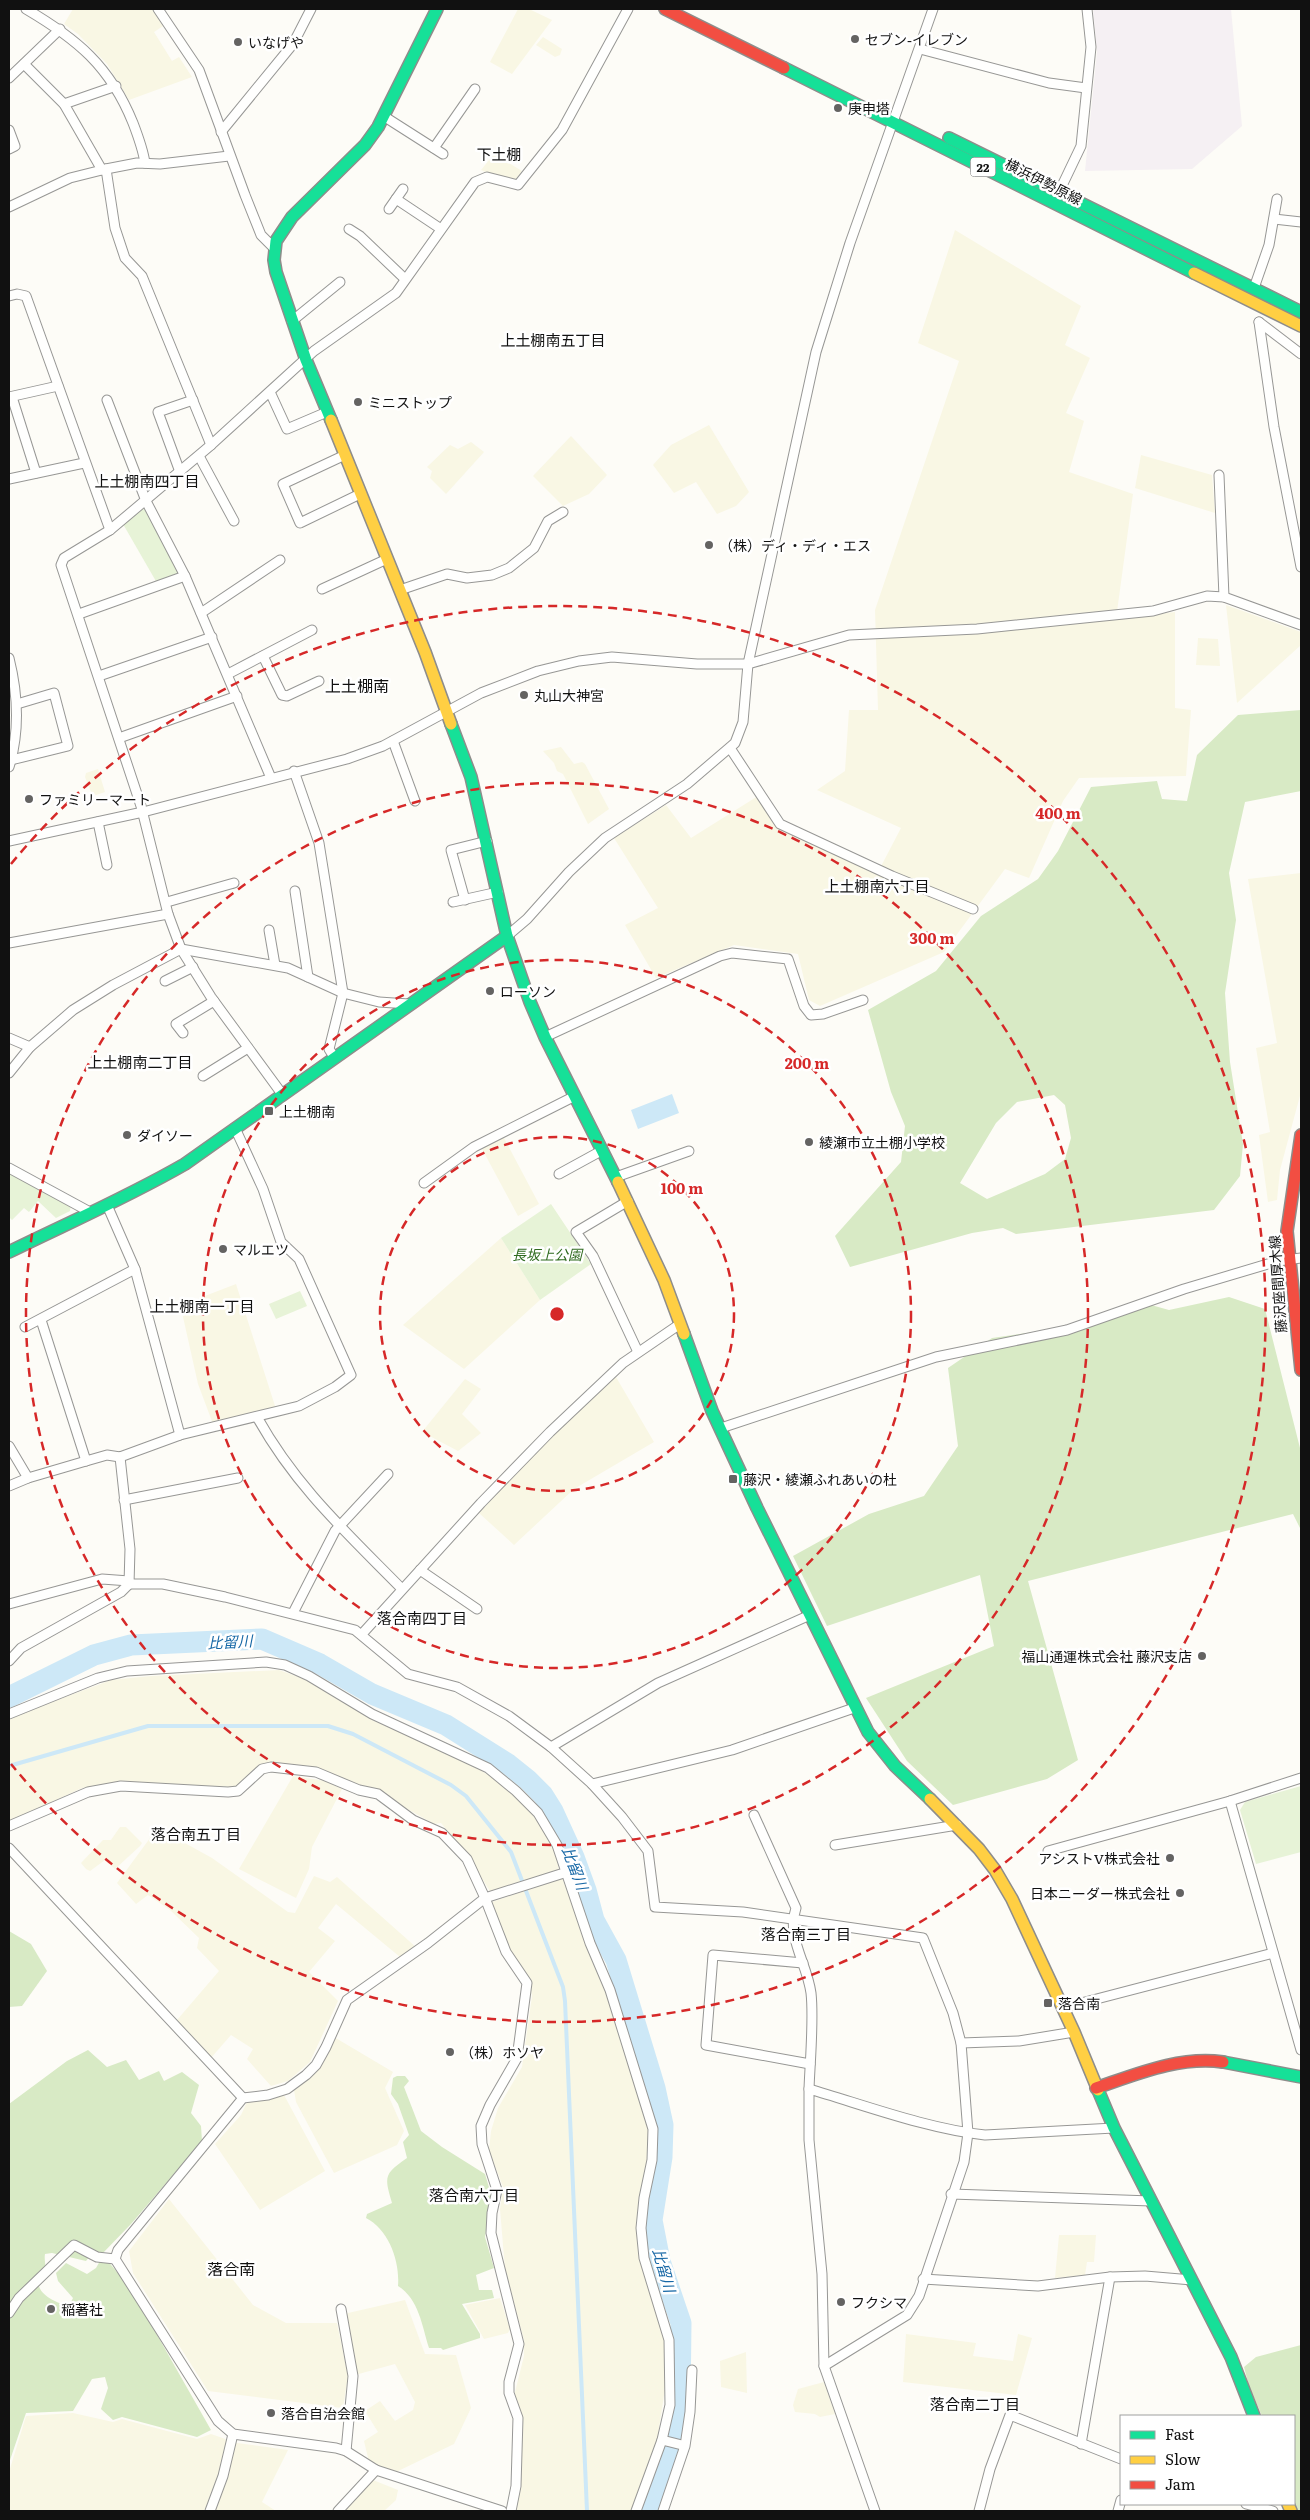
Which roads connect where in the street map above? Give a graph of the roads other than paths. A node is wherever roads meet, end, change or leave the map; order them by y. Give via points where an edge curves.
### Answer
1 (26, 9) edge
2 (158, 9) edge
3 (311, 9) edge
4 (437, 9) edge
5 (628, 9) edge
6 (665, 9) edge
7 (688, 9) edge
8 (933, 9) edge
9 (1087, 9) edge
10 (60, 29) junction
11 (920, 49) junction
12 (24, 64) junction
13 (9, 78) edge
14 (116, 86) junction
15 (1086, 88) junction
16 (475, 89) dead end
17 (64, 104) junction
18 (385, 116) junction
19 (896, 118) junction
20 (9, 130) edge
21 (221, 132) junction
22 (9, 148) edge
23 (434, 148) junction
24 (443, 154) dead end
25 (229, 156) junction
26 (145, 163) junction
27 (104, 170) junction
28 (403, 189) dead end
29 (1059, 192) junction
30 (396, 199) junction
31 (1278, 199) dead end
32 (9, 207) edge
33 (390, 209) dead end
34 (1274, 219) junction
35 (1301, 222) edge
36 (349, 229) dead end
37 (441, 229) junction
38 (274, 248) junction
39 (406, 280) junction
40 (340, 282) dead end
41 (1254, 288) junction
42 (9, 296) edge
43 (1301, 312) edge
44 (292, 320) junction
45 (1301, 326) edge
46 (1301, 354) edge
47 (306, 360) junction
48 (58, 386) junction
49 (270, 392) junction
50 (10, 397) edge
51 (107, 400) dead end
52 (192, 400) junction
53 (327, 412) junction
54 (211, 445) junction
55 (345, 455) junction
56 (198, 456) junction
57 (84, 463) junction
58 (180, 472) junction
59 (36, 473) junction
60 (1220, 475) dead end
61 (9, 479) edge
62 (360, 494) junction
63 (146, 501) junction
64 (562, 512) dead end
65 (234, 521) dead end
66 (110, 530) junction
67 (387, 559) junction
68 (280, 560) dead end
69 (1301, 567) edge
70 (185, 576) junction
71 (322, 589) dead end
72 (400, 590) junction
73 (1224, 597) junction
74 (201, 613) junction
75 (79, 614) junction
76 (1301, 625) edge
77 (312, 630) dead end
78 (212, 638) junction
79 (263, 656) junction
80 (9, 658) edge
81 (748, 664) junction
82 (228, 674) junction
83 (99, 676) junction
84 (319, 681) dead end
85 (237, 696) junction
86 (17, 704) junction
87 (447, 710) junction
88 (119, 738) junction
89 (393, 740) junction
90 (730, 748) junction
91 (10, 759) edge
92 (294, 771) junction
93 (271, 778) junction
94 (416, 801) dead end
95 (143, 812) junction
96 (98, 822) junction
97 (9, 841) edge
98 (487, 841) junction
99 (107, 865) dead end
100 (234, 883) dead end
101 (295, 892) dead end
102 (498, 892) junction
103 (465, 900) junction
104 (167, 902) junction
105 (453, 902) dead end
106 (973, 909) dead end
107 (168, 914) junction
108 (269, 930) dead end
109 (507, 936) junction
110 (9, 943) edge
111 (181, 949) junction
112 (275, 965) junction
113 (192, 967) junction
114 (308, 977) junction
115 (165, 982) dead end
116 (344, 992) junction
117 (863, 1000) dead end
118 (214, 1001) junction
119 (409, 1004) junction
120 (183, 1034) dead end
121 (545, 1037) junction
122 (9, 1038) edge
123 (30, 1047) junction
124 (248, 1048) junction
125 (334, 1057) junction
126 (9, 1073) edge
127 (203, 1076) dead end
128 (282, 1094) junction
129 (575, 1096) junction
130 (235, 1128) junction
131 (1301, 1136) edge
132 (601, 1151) junction
133 (689, 1151) dead end
134 (9, 1168) edge
135 (559, 1174) dead end
136 (616, 1177) junction
137 (424, 1183) dead end
138 (628, 1201) junction
139 (107, 1205) junction
140 (90, 1212) junction
141 (9, 1252) edge
142 (1295, 1259) edge
143 (135, 1269) junction
144 (41, 1320) junction
145 (680, 1324) junction
146 (25, 1327) dead end
147 (638, 1352) junction
148 (1301, 1370) edge
149 (257, 1417) junction
150 (720, 1428) junction
151 (180, 1435) junction
152 (9, 1446) edge
153 (120, 1457) junction
154 (86, 1460) junction
155 (388, 1474) dead end
156 (28, 1478) junction
157 (238, 1478) dead end
158 (9, 1486) edge
159 (124, 1500) junction
160 (340, 1526) junction
161 (420, 1570) junction
162 (129, 1583) junction
163 (402, 1589) junction
164 (9, 1604) edge
165 (477, 1609) dead end
166 (293, 1613) junction
167 (810, 1615) junction
168 (362, 1634) junction
169 (9, 1661) edge
170 (854, 1708) junction
171 (9, 1714) edge
172 (551, 1747) junction
173 (1301, 1778) edge
174 (592, 1784) junction
175 (1230, 1801) junction
176 (754, 1815) dead end
177 (957, 1825) junction
178 (9, 1826) edge
179 (835, 1845) dead end
180 (9, 1848) edge
181 (1048, 1851) dead end
182 (567, 1872) junction
183 (486, 1898) junction
184 (793, 1918) junction
185 (1273, 1953) junction
186 (803, 1963) junction
187 (1062, 2008) junction
188 (1074, 2032) junction
189 (961, 2043) junction
190 (1301, 2050) edge
191 (810, 2064) junction
192 (1301, 2077) edge
193 (1096, 2088) junction
194 (809, 2089) junction
195 (243, 2098) junction
196 (1114, 2128) junction
197 (968, 2133) junction
198 (951, 2194) junction
199 (1151, 2201) junction
200 (115, 2258) junction
201 (1110, 2277) junction
202 (923, 2279) junction
203 (1192, 2280) junction
204 (342, 2309) dead end
205 (9, 2313) edge
206 (824, 2366) junction
207 (692, 2370) dead end
208 (1254, 2415) edge
209 (232, 2434) junction
210 (664, 2441) junction
211 (1081, 2444) junction
212 (682, 2445) dead end
213 (346, 2452) junction
214 (1120, 2459) edge
215 (376, 2470) junction
216 (1250, 2505) edge
217 (210, 2511) edge
218 (338, 2511) edge
219 (502, 2511) edge
220 (511, 2511) edge
221 (636, 2511) edge
222 (663, 2511) edge
223 (875, 2511) edge
224 (979, 2511) edge
225 (1273, 2511) edge

1 - 10 street
2 - 21 street via 199,70
3 - 21 street via 293,44
4 - 18 street
5 - 37 street via 562,130 518,185 487,177 475,182
6 - 19 street, 横浜伊勢原線 / 22
7 - 19 street, 横浜伊勢原線 / 22
8 - 11 street
9 - 15 street via 1091,47
10 - 12 street
10 - 14 street via 81,45
11 - 15 street via 1049,83
11 - 19 street
12 - 13 street
12 - 17 street
14 - 17 street
14 - 26 street via 136,130
15 - 29 street via 1081,146
16 - 23 street
17 - 27 street
18 - 23 street
18 - 38 street via 365,145 284,227
19 - 29 street, 横浜伊勢原線 / 22
19 - 45 street, 横浜伊勢原線 / 22
19 - 81 street via 850,243 816,352
20 - 22 street via 15,146
21 - 25 street
23 - 24 street
25 - 26 street
25 - 38 street via 261,235
26 - 27 street
27 - 32 street via 70,178
27 - 52 street via 115,228 125,258 142,276
28 - 30 street
29 - 41 street, 横浜伊勢原線 / 22
30 - 33 street
30 - 37 street
31 - 34 street
34 - 35 street
34 - 41 street
36 - 39 street
37 - 39 street
38 - 44 street via 276,272
39 - 47 street via 396,293
40 - 44 street
41 - 43 street, 横浜伊勢原線 / 22
42 - 48 street via 26,296
44 - 47 street
46 - 69 street via 1259,322 1274,427
47 - 49 street
47 - 53 street
48 - 50 street
48 - 57 street
49 - 53 street via 287,429
49 - 54 street
50 - 59 street
51 - 63 street
52 - 54 street
52 - 58 street via 158,412
53 - 55 street
54 - 56 street
55 - 62 street
55 - 62 street via 283,484 300,523
56 - 58 street
56 - 65 street
57 - 59 street
57 - 66 street
58 - 63 street
59 - 61 street
60 - 73 street
62 - 67 street
63 - 66 street
63 - 70 street
64 - 72 street via 548,521 534,548 509,568 492,575 467,578 447,574
66 - 75 street via 64,558 61,565
67 - 71 street
67 - 72 street
68 - 74 street
70 - 74 street
70 - 75 street
72 - 87 street
73 - 76 street
73 - 81 street via 1207,596 1153,612 1016,626 849,635
74 - 78 street
75 - 83 street
77 - 79 street
78 - 82 street
78 - 83 street
79 - 82 street
79 - 84 street via 282,695 287,696
80 - 86 street
81 - 87 street via 697,664 612,657 578,661 538,671
81 - 90 street via 743,722
82 - 85 street
83 - 88 street
85 - 88 street
85 - 93 street
86 - 91 street
86 - 91 street via 54,693 68,746
87 - 89 street
87 - 98 street via 471,777
88 - 95 street
89 - 92 street via 347,759
89 - 94 street
90 - 106 street via 780,824
90 - 109 street via 687,784 605,838
92 - 93 street
92 - 116 street via 318,843
93 - 95 street
95 - 96 street
95 - 104 street
96 - 97 street
96 - 99 street
98 - 102 street
98 - 103 street via 451,850
100 - 104 street
101 - 114 street
102 - 103 street
102 - 109 street
103 - 105 street
104 - 107 street
107 - 110 street
107 - 111 street
108 - 112 street
109 - 119 street
109 - 121 street via 526,994
111 - 112 street
111 - 113 street
111 - 123 street via 73,1010
112 - 114 street
113 - 115 street
113 - 118 street
114 - 116 street
116 - 119 street via 379,1002
116 - 125 street via 330,1049
117 - 121 street via 811,1015 804,1006 788,959 732,952
118 - 120 street via 174,1021
118 - 124 street
119 - 125 street
121 - 129 street
122 - 123 street
123 - 126 street
124 - 127 street
124 - 128 street
125 - 128 street
128 - 130 street
129 - 132 street
129 - 137 street via 474,1147
130 - 139 street via 152,1183
130 - 149 street via 263,1189 281,1242 299,1259 351,1374 335,1387 299,1406
131 - 142 street, 藤沢座間厚木線 via 1287,1231
132 - 135 street
132 - 136 street
133 - 136 street
134 - 140 street
136 - 138 street
138 - 145 street
138 - 147 street via 576,1232 593,1256
139 - 140 street
139 - 143 street
140 - 141 street
142 - 148 street, 藤沢座間厚木線 via 1294,1318
142 - 150 street via 1278,1261 1184,1290 1068,1330 936,1357
143 - 144 street
143 - 151 street
144 - 146 street
144 - 154 street
145 - 147 street
145 - 150 street
147 - 161 street via 550,1432
149 - 151 street
149 - 160 street via 284,1462 312,1498
150 - 167 street
151 - 153 street
152 - 156 street
153 - 154 street via 107,1455
153 - 159 street
154 - 156 street
155 - 160 street
156 - 158 street
157 - 159 street
159 - 162 street via 130,1549
160 - 163 street
160 - 166 street
161 - 163 street
161 - 165 street
162 - 164 street via 102,1580
162 - 166 street via 163,1584
162 - 169 street via 121,1592 21,1648
163 - 168 street
166 - 168 street
167 - 170 street
167 - 172 street via 658,1683
168 - 172 street via 408,1674 457,1686 509,1716
170 - 174 street via 732,1750
170 - 177 street via 895,1766
171 - 182 street via 98,1678 128,1671 266,1662 285,1665 372,1714 488,1768 538,1813
172 - 174 street
173 - 175 street
174 - 184 street via 648,1851 655,1907
175 - 181 street
175 - 185 street
176 - 184 street via 796,1908
177 - 179 street
177 - 187 street via 985,1857 1012,1900
178 - 183 street via 88,1792 122,1786 228,1792 238,1791 262,1769 270,1767 316,1772 359,1790 378,1794 413,1820 442,1833 467,1860
180 - 195 street
182 - 183 street
182 - 210 street via 590,1943 610,1990 653,2128 652,2160 641,2228 644,2258 669,2340 670,2405
183 - 195 street via 347,2000 326,2048 306,2076 286,2089
183 - 220 street via 506,1952 527,1983 517,2058 481,2126 482,2144 497,2190 491,2233 519,2344 509,2382 509,2393 518,2418 516,2486
184 - 186 street via 793,1932
184 - 189 street via 923,1938
185 - 187 street
185 - 190 street
186 - 191 street via 811,1993
186 - 191 street via 713,1955 706,2045
187 - 188 street
188 - 189 street via 1019,2041
188 - 193 street
189 - 197 street
191 - 194 street
192 - 193 street via 1196,2060
193 - 196 street
194 - 197 street
194 - 206 street via 808,2140 822,2274
195 - 200 street via 118,2250
196 - 197 street via 985,2135
196 - 199 street
197 - 198 street via 964,2162
198 - 199 street
198 - 202 street
199 - 203 street
200 - 205 street via 97,2257 74,2245 19,2298
200 - 209 street via 218,2422
201 - 202 street via 1038,2286
201 - 203 street
201 - 211 street
202 - 206 street via 919,2296 907,2316
203 - 208 street via 1231,2357
204 - 213 street via 353,2376
206 - 223 street
207 - 222 street via 685,2446
209 - 213 street
209 - 217 street via 223,2476
210 - 212 street
210 - 221 street
211 - 214 street
211 - 224 street via 1010,2415
213 - 215 street
215 - 218 street
215 - 219 street
216 - 225 street

